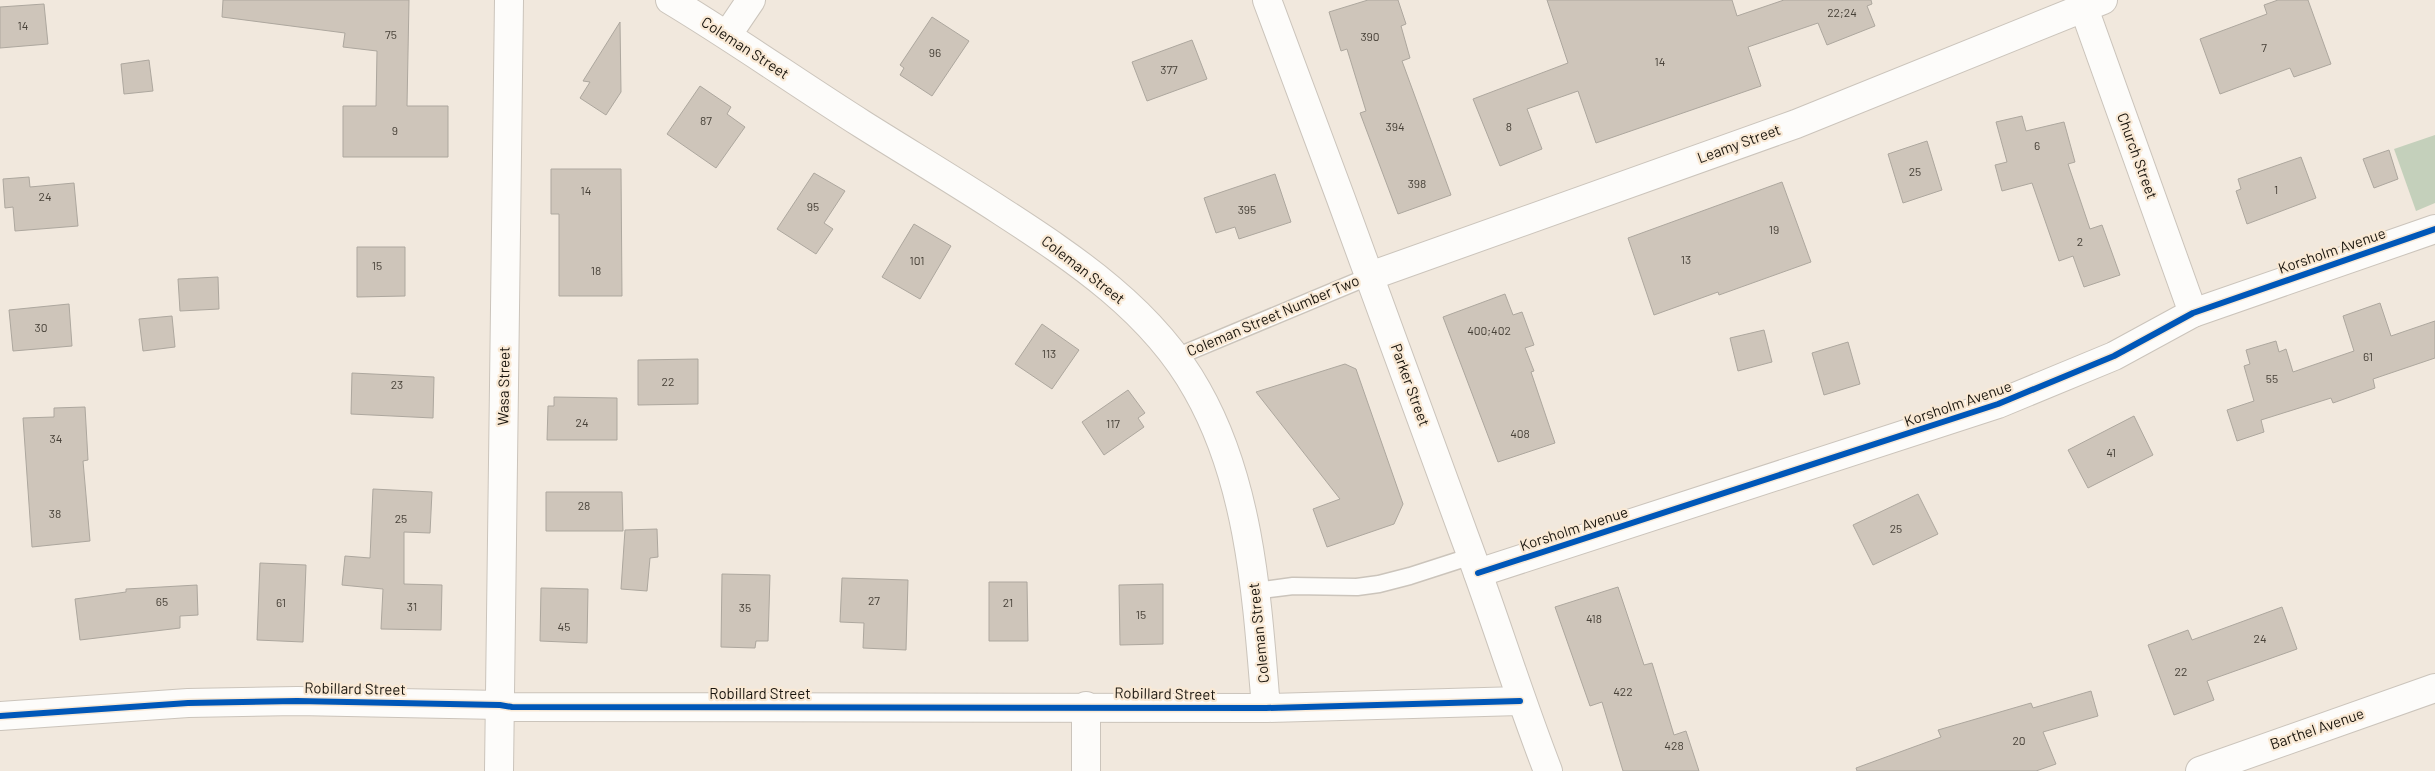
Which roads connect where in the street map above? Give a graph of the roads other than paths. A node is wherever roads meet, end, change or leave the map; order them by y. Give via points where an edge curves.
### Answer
1 (509, 0) edge
2 (670, 0) edge
3 (751, 0) edge
4 (1267, 0) edge
5 (2089, 2) edge
6 (728, 34) junction
7 (2435, 229) edge
8 (1370, 276) junction
9 (2193, 313) junction
10 (1176, 357) junction
11 (1475, 565) junction
12 (1255, 591) junction
13 (2435, 688) edge
14 (1520, 701) junction
15 (500, 705) junction
16 (1086, 706) junction
17 (1266, 708) junction
18 (0, 716) edge
19 (498, 771) edge
20 (1086, 771) edge
21 (1548, 771) edge
22 (2200, 771) edge

1 - 15 street, Wasa Street
2 - 6 street, Coleman Street
3 - 6 street
4 - 8 street, Parker Street
5 - 8 street, Leamy Street via 1796,124
5 - 9 street, Church Street
6 - 10 street, Coleman Street via 824,100 1041,237 1099,279 1136,312
7 - 9 street, Korsholm Avenue
8 - 10 lane, Coleman Street Number Two
8 - 11 street, Parker Street
9 - 11 street, Korsholm Avenue via 2114,356 1998,404
10 - 12 street, Coleman Street via 1198,391 1231,471 1244,518
11 - 12 lane via 1364,586 1301,586
11 - 14 street, Parker Street
12 - 17 street, Coleman Street
13 - 22 street, Barthel Avenue
14 - 17 street, Robillard Street
14 - 21 street, Parker Street
15 - 16 street, Robillard Street
15 - 18 street, Robillard Street via 307,701 188,703
15 - 19 street, Wasa Street
16 - 17 street, Robillard Street
16 - 20 street

